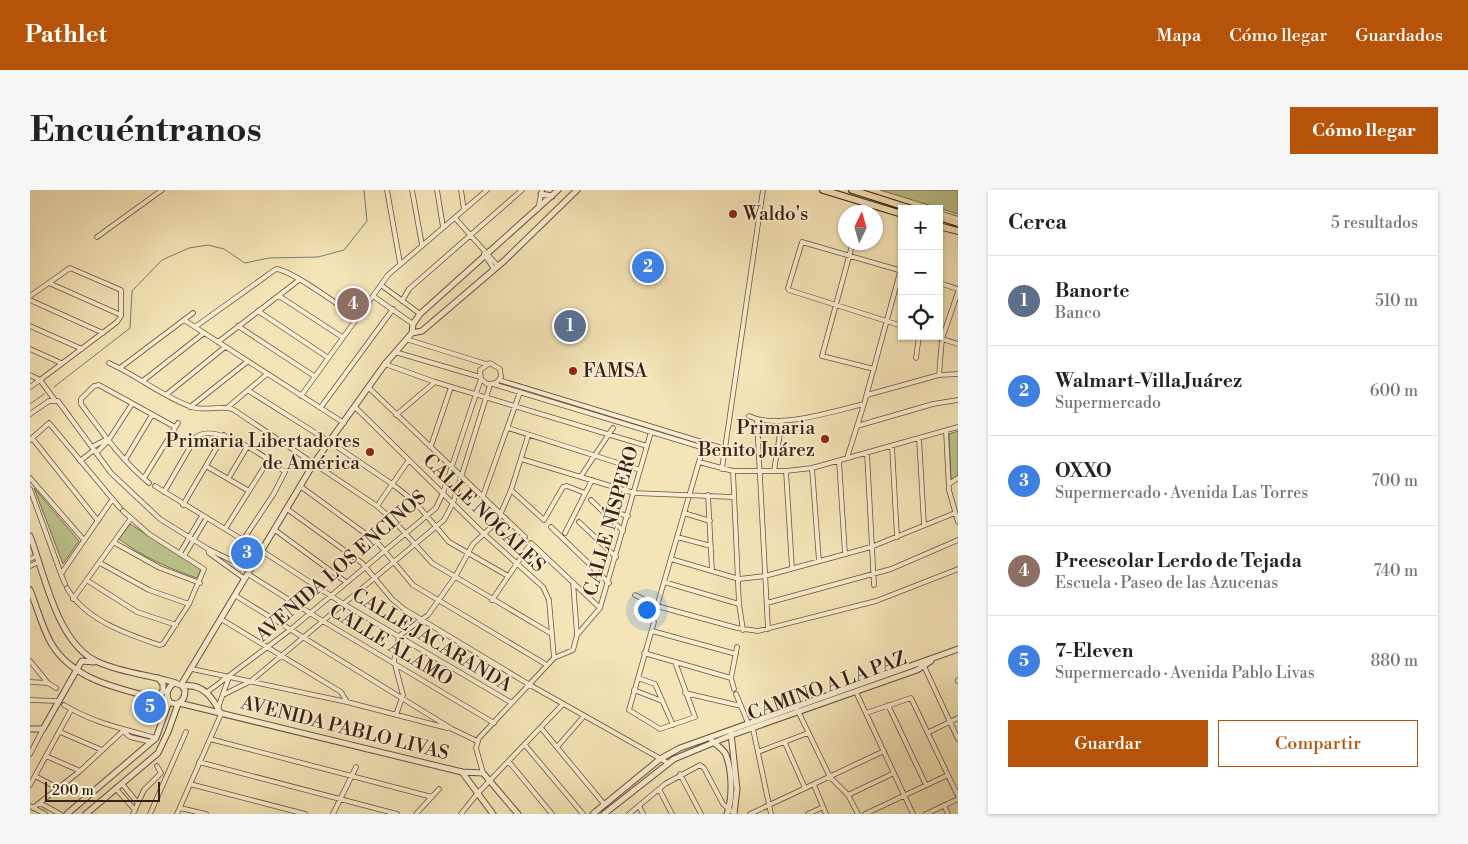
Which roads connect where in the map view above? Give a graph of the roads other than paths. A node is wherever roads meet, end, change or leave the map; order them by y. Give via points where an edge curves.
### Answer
1 (162, 190) edge
2 (387, 190) edge
3 (412, 190) edge
4 (437, 190) edge
5 (461, 190) edge
6 (486, 190) edge
7 (522, 190) edge
8 (558, 190) edge
9 (577, 190) edge
10 (763, 190) edge
11 (823, 190) edge
12 (852, 190) edge
13 (541, 191) edge
14 (552, 196) junction
15 (864, 203) joint
16 (899, 205) edge
17 (464, 210) junction
18 (537, 211) junction
19 (898, 213) edge
20 (943, 214) edge
21 (455, 218) junction
22 (943, 218) edge
23 (958, 219) edge
24 (958, 223) edge
25 (443, 227) junction
26 (943, 227) edge
27 (958, 231) edge
28 (470, 235) junction
29 (97, 237) dead end
30 (422, 245) junction
31 (851, 250) edge
32 (487, 255) junction
33 (850, 255) junction
34 (400, 263) junction
35 (496, 268) junction
36 (898, 270) edge
37 (299, 280) junction
38 (898, 282) edge
39 (49, 283) junction
40 (381, 285) junction
41 (943, 285) edge
42 (958, 291) edge
43 (30, 296) edge
44 (279, 296) junction
45 (373, 296) junction
46 (30, 300) edge
47 (402, 300) junction
48 (835, 305) junction
49 (393, 310) junction
50 (258, 311) junction
51 (193, 313) dead end
52 (420, 314) junction
53 (121, 315) junction
54 (356, 317) junction
55 (184, 320) junction
56 (887, 321) junction
57 (413, 324) junction
58 (898, 325) edge
59 (30, 326) edge
60 (238, 326) junction
61 (196, 327) junction
62 (103, 332) junction
63 (204, 333) junction
64 (412, 333) junction
65 (342, 337) junction
66 (943, 337) edge
67 (406, 339) junction
68 (918, 340) edge
69 (942, 340) joint
70 (218, 342) junction
71 (958, 344) edge
72 (225, 347) junction
73 (30, 348) edge
74 (82, 349) junction
75 (395, 352) junction
76 (328, 357) junction
77 (916, 358) dead end
78 (247, 362) junction
79 (61, 363) junction
80 (109, 363) dead end
81 (385, 364) junction
82 (486, 364) junction
83 (120, 368) junction
84 (874, 369) junction
85 (267, 374) junction
86 (958, 374) edge
87 (30, 375) edge
88 (939, 375) junction
89 (314, 376) junction
90 (480, 378) junction
91 (40, 380) junction
92 (144, 380) junction
93 (499, 380) junction
94 (435, 382) junction
95 (492, 385) junction
96 (30, 387) edge
97 (368, 387) junction
98 (451, 387) junction
99 (249, 391) junction
100 (520, 392) junction
101 (167, 394) junction
102 (476, 394) junction
103 (867, 395) junction
104 (301, 396) junction
105 (487, 398) junction
106 (54, 399) junction
107 (958, 400) edge
108 (132, 404) junction
109 (864, 404) junction
110 (515, 406) junction
111 (190, 407) junction
112 (228, 407) junction
113 (320, 407) junction
114 (356, 407) junction
115 (30, 414) edge
116 (152, 415) junction
117 (396, 415) junction
118 (749, 416) dead end
119 (757, 420) junction
120 (782, 421) junction
121 (178, 423) dead end
122 (344, 423) junction
123 (857, 426) junction
124 (958, 427) edge
125 (175, 428) junction
126 (508, 428) junction
127 (613, 428) dead end
128 (946, 431) junction
129 (651, 432) junction
130 (224, 435) junction
131 (528, 436) junction
132 (608, 436) junction
133 (686, 437) junction
134 (919, 438) junction
135 (31, 439) edge
136 (108, 439) junction
137 (330, 442) junction
138 (684, 442) junction
139 (431, 446) junction
140 (647, 446) junction
141 (892, 446) junction
142 (247, 447) junction
143 (703, 448) junction
144 (725, 449) junction
145 (94, 450) junction
146 (866, 453) junction
147 (724, 454) junction
148 (594, 455) junction
149 (847, 458) junction
150 (521, 459) junction
151 (125, 460) junction
152 (409, 460) junction
153 (80, 461) junction
154 (268, 461) junction
155 (839, 461) junction
156 (699, 462) junction
157 (314, 463) junction
158 (206, 466) junction
159 (451, 466) junction
160 (812, 468) junction
161 (722, 469) junction
162 (640, 470) junction
163 (733, 471) junction
164 (774, 471) junction
165 (786, 471) junction
166 (760, 472) junction
167 (462, 476) junction
168 (581, 476) junction
169 (30, 478) edge
170 (144, 478) junction
171 (958, 478) edge
172 (228, 479) junction
173 (592, 480) junction
174 (149, 483) dead end
175 (392, 484) junction
176 (949, 484) junction
177 (155, 486) dead end
178 (300, 486) junction
179 (30, 489) edge
180 (511, 490) junction
181 (249, 491) junction
182 (164, 492) junction
183 (443, 493) junction
184 (585, 493) junction
185 (634, 493) junction
186 (690, 494) junction
187 (483, 496) junction
188 (708, 496) junction
189 (733, 497) junction
190 (112, 500) junction
191 (591, 500) dead end
192 (453, 502) junction
193 (183, 505) junction
194 (377, 506) junction
195 (601, 508) junction
196 (287, 509) junction
197 (684, 513) junction
198 (955, 513) junction
199 (501, 514) junction
200 (427, 516) junction
201 (628, 516) junction
202 (204, 517) junction
203 (131, 518) junction
204 (98, 521) junction
205 (710, 521) junction
206 (579, 522) dead end
207 (958, 522) edge
208 (924, 525) junction
209 (436, 527) junction
210 (551, 527) dead end
211 (198, 528) junction
212 (225, 529) junction
213 (275, 530) junction
214 (623, 531) junction
215 (483, 533) junction
216 (565, 533) dead end
217 (406, 534) junction
218 (30, 536) edge
219 (525, 537) dead end
220 (677, 537) junction
221 (897, 537) junction
222 (189, 538) junction
223 (84, 540) junction
224 (958, 540) edge
225 (194, 541) junction
226 (115, 543) junction
227 (414, 544) junction
228 (711, 546) junction
229 (871, 548) junction
230 (208, 549) junction
231 (385, 550) junction
232 (262, 551) junction
233 (180, 553) junction
234 (467, 554) junction
235 (845, 554) junction
236 (37, 556) junction
237 (184, 556) junction
238 (616, 557) junction
239 (228, 558) junction
240 (30, 559) edge
241 (671, 559) junction
242 (393, 561) junction
243 (819, 561) junction
244 (40, 562) junction
245 (100, 563) junction
246 (516, 563) junction
247 (225, 564) junction
248 (30, 566) edge
249 (243, 566) junction
250 (252, 567) junction
251 (365, 567) junction
252 (792, 568) junction
253 (958, 569) edge
254 (712, 571) junction
255 (61, 574) junction
256 (238, 574) junction
257 (872, 575) junction
258 (508, 576) junction
259 (765, 576) junction
260 (247, 577) junction
261 (455, 577) junction
262 (373, 578) junction
263 (738, 579) junction
264 (88, 580) junction
265 (346, 582) junction
266 (573, 582) junction
267 (664, 582) junction
268 (200, 583) junction
269 (608, 583) junction
270 (874, 586) dead end
271 (30, 590) edge
272 (635, 595) dead end
273 (236, 596) junction
274 (331, 596) junction
275 (73, 599) junction
276 (439, 599) junction
277 (492, 600) junction
278 (342, 602) junction
279 (766, 603) junction
280 (189, 604) junction
281 (739, 604) junction
282 (657, 606) junction
283 (600, 608) junction
284 (310, 613) junction
285 (421, 619) junction
286 (221, 620) junction
287 (321, 620) junction
288 (654, 622) dead end
289 (176, 624) junction
290 (768, 629) junction
291 (290, 630) junction
292 (743, 630) junction
293 (652, 631) junction
294 (552, 634) junction
295 (577, 635) junction
296 (398, 636) junction
297 (301, 638) junction
298 (737, 647) dead end
299 (267, 648) junction
300 (958, 649) edge
301 (644, 653) junction
302 (736, 654) junction
303 (280, 656) junction
304 (554, 658) junction
305 (30, 661) edge
306 (394, 661) junction
307 (97, 662) junction
308 (675, 662) junction
309 (923, 664) junction
310 (547, 665) junction
311 (76, 669) junction
312 (192, 669) junction
313 (229, 676) junction
314 (158, 678) junction
315 (638, 678) junction
316 (731, 678) junction
317 (251, 681) junction
318 (30, 682) edge
319 (48, 683) junction
320 (180, 685) junction
321 (530, 685) junction
322 (195, 686) junction
323 (56, 688) dead end
324 (734, 689) dead end
325 (634, 690) junction
326 (685, 692) junction
327 (856, 692) junction
328 (206, 693) junction
329 (225, 694) junction
330 (736, 694) dead end
331 (836, 696) junction
332 (153, 698) junction
333 (402, 698) junction
334 (30, 700) edge
335 (57, 701) junction
336 (662, 701) junction
337 (169, 702) junction
338 (347, 702) junction
339 (512, 703) junction
340 (178, 704) junction
341 (563, 704) junction
342 (888, 705) junction
343 (64, 706) dead end
344 (192, 706) junction
345 (741, 706) junction
346 (218, 708) junction
347 (165, 709) junction
348 (71, 710) junction
349 (797, 710) junction
350 (176, 711) junction
351 (866, 713) junction
352 (222, 714) junction
353 (396, 715) junction
354 (584, 716) junction
355 (958, 718) edge
356 (494, 722) junction
357 (950, 722) junction
358 (673, 724) junction
359 (746, 724) junction
360 (30, 728) edge
361 (542, 728) junction
362 (43, 729) junction
363 (452, 729) junction
364 (753, 729) junction
365 (123, 731) junction
366 (744, 731) junction
367 (60, 732) junction
368 (186, 732) dead end
369 (731, 732) junction
370 (929, 732) junction
371 (808, 733) junction
372 (709, 736) junction
373 (156, 738) junction
374 (210, 739) junction
375 (958, 739) edge
376 (477, 741) junction
377 (151, 742) junction
378 (713, 742) junction
379 (163, 743) junction
380 (785, 743) junction
381 (525, 745) junction
382 (558, 746) junction
383 (102, 750) junction
384 (758, 752) junction
385 (884, 752) junction
386 (30, 754) edge
387 (46, 756) junction
388 (660, 759) junction
389 (199, 762) junction
390 (509, 762) junction
391 (668, 763) junction
392 (158, 766) dead end
393 (356, 768) dead end
394 (80, 771) junction
395 (462, 772) junction
396 (483, 773) junction
397 (894, 773) junction
398 (680, 774) junction
399 (114, 775) junction
400 (948, 775) junction
401 (35, 776) junction
402 (352, 776) junction
403 (830, 777) junction
404 (108, 780) junction
405 (491, 781) junction
406 (190, 784) junction
407 (30, 785) edge
408 (123, 785) junction
409 (814, 785) junction
410 (926, 785) junction
411 (58, 788) junction
412 (805, 788) junction
413 (439, 789) dead end
414 (658, 789) junction
415 (117, 790) junction
416 (477, 794) junction
417 (848, 795) junction
418 (904, 795) junction
419 (432, 797) junction
420 (341, 798) junction
421 (958, 798) edge
422 (137, 802) junction
423 (40, 803) junction
424 (604, 804) junction
425 (770, 805) junction
426 (944, 805) junction
427 (639, 806) junction
428 (32, 807) edge
429 (823, 807) junction
430 (180, 808) junction
431 (134, 812) edge
432 (732, 813) edge
433 (45, 814) edge
434 (60, 814) edge
435 (67, 814) edge
436 (86, 814) edge
437 (150, 814) edge
438 (177, 814) edge
439 (206, 814) edge
440 (306, 814) edge
441 (333, 814) edge
442 (397, 814) edge
443 (416, 814) edge
444 (461, 814) edge
445 (493, 814) edge
446 (518, 814) edge
447 (552, 814) edge
448 (583, 814) edge
449 (593, 814) edge
450 (604, 814) edge
451 (629, 814) edge
452 (643, 814) edge
453 (672, 814) edge
454 (701, 814) edge
455 (750, 814) edge
456 (772, 814) edge
457 (808, 814) edge
458 (826, 814) edge
459 (858, 814) edge
460 (865, 814) edge
461 (914, 814) edge
462 (926, 814) edge
463 (948, 814) edge

1 - 29 street
2 - 34 street
3 - 30 street
4 - 25 street
5 - 17 street
6 - 17 street
7 - 28 street
8 - 14 street
9 - 35 street
10 - 144 street
11 - 15 main road
12 - 16 main road
13 - 14 street
13 - 18 street
14 - 18 street
15 - 19 main road
17 - 21 street
18 - 32 street
20 - 23 street
21 - 25 street
21 - 28 street
22 - 24 main road
25 - 30 street
26 - 27 main road
28 - 32 street
28 - 47 street via 409,289
30 - 34 street
31 - 33 street
32 - 35 street
32 - 52 street
33 - 36 street
33 - 48 street
33 - 48 street via 802,242 788,286 789,290
34 - 40 street
35 - 64 street via 422,331
37 - 44 street
37 - 54 street
37 - 61 street via 280,269 274,270
38 - 56 street
39 - 43 street
39 - 53 street
39 - 53 street via 70,268 121,290
40 - 45 street
40 - 47 street
41 - 42 street
42 - 66 street
44 - 50 street
44 - 65 street
45 - 49 street
45 - 54 street
46 - 62 street
47 - 52 street
48 - 56 street
48 - 84 street via 822,356
49 - 57 street
49 - 113 street
50 - 60 street
50 - 76 street
51 - 55 street
52 - 57 street
53 - 62 street
54 - 65 street
55 - 61 street
55 - 83 street
56 - 58 street
56 - 84 street
57 - 64 street
59 - 74 street
60 - 70 street
60 - 89 street
61 - 63 street
62 - 74 street
63 - 70 street
63 - 92 street
64 - 67 street
65 - 76 street
67 - 75 street
67 - 82 street
68 - 77 street
69 - 71 street
69 - 88 street
70 - 72 street
72 - 78 street
72 - 101 street
73 - 79 street
74 - 79 street
75 - 81 street
75 - 90 street
76 - 89 street
78 - 85 street
78 - 111 street
79 - 91 street
80 - 83 street
81 - 94 street
81 - 97 street
82 - 90 street via 480,370
82 - 93 street via 498,366
83 - 92 street
84 - 103 street
85 - 99 street
85 - 104 street
86 - 88 street
87 - 91 street
88 - 103 street
89 - 104 street
90 - 95 street
90 - 102 street, AVENIDA LOS ENCINOS
91 - 96 street
91 - 106 street
92 - 101 street
93 - 95 street
93 - 133 street
94 - 98 street
94 - 117 street
95 - 100 street
95 - 105 street, AVENIDA LOS ENCINOS
97 - 114 street
97 - 117 street
98 - 102 street
98 - 139 street
99 - 112 street
99 - 137 street
100 - 110 street
100 - 129 street
101 - 111 street
102 - 105 street
102 - 159 street, AVENIDA LOS ENCINOS
103 - 109 street
104 - 113 street
105 - 110 street
105 - 167 street, AVENIDA LOS ENCINOS
106 - 115 street
106 - 145 street
107 - 123 street
108 - 116 street
108 - 136 street
108 - 136 street via 100,386 94,386 81,399 81,404
109 - 120 street
109 - 123 street
110 - 126 street
110 - 132 street
111 - 112 street via 208,410
112 - 157 street
113 - 122 street
114 - 122 street
114 - 152 street, CALLE NOGALES
116 - 125 street
116 - 151 street
117 - 139 street
118 - 119 street
119 - 120 street
119 - 166 street
120 - 164 street
121 - 125 street
122 - 137 street
123 - 149 street
124 - 128 street
125 - 170 street
126 - 131 street
126 - 187 street
127 - 132 street
128 - 134 street
128 - 176 street
129 - 138 street
129 - 140 street, CALLE NÍSPERO
130 - 142 street
130 - 158 street
130 - 182 street via 202,434 196,437
131 - 148 street
131 - 150 street
132 - 140 street
132 - 148 street
133 - 138 street
133 - 144 street
134 - 141 street
134 - 208 street
135 - 153 street via 49,423
135 - 204 street
136 - 145 street
136 - 151 street
137 - 157 street
137 - 175 street
138 - 143 street
139 - 159 street
140 - 162 street, CALLE NÍSPERO
141 - 146 street
141 - 221 street
142 - 154 street
142 - 172 street
143 - 147 street
143 - 156 street
144 - 147 street
145 - 153 street
145 - 222 street via 112,473 160,520
146 - 149 street
146 - 229 street
147 - 161 street
148 - 162 street
148 - 168 street
149 - 155 street
150 - 168 street
150 - 180 street
151 - 170 street
152 - 175 street
152 - 183 street, CALLE NOGALES
153 - 190 street
154 - 181 street
154 - 212 street via 285,472 273,495 245,539
155 - 160 street
155 - 235 street
156 - 161 street
156 - 186 street
157 - 178 street
157 - 194 street
158 - 172 street
158 - 193 street
159 - 167 street
159 - 183 street, AVENIDA LOS ENCINOS
160 - 165 street
160 - 243 street
161 - 163 street
162 - 185 street, CALLE NÍSPERO
163 - 166 street
163 - 189 street
164 - 165 street
164 - 166 street
165 - 252 street
166 - 259 street
167 - 187 street
167 - 192 street, AVENIDA LOS ENCINOS
168 - 173 street
169 - 223 street
170 - 174 street
171 - 176 street
172 - 181 street
173 - 184 street
173 - 185 street
175 - 194 street
175 - 200 street
176 - 198 street
177 - 182 street
178 - 196 street
178 - 231 street
179 - 255 street
180 - 184 street via 544,520 563,486
180 - 199 street
181 - 212 street
182 - 193 street
183 - 192 street, CALLE NOGALES
183 - 200 street, AVENIDA LOS ENCINOS via 436,508
184 - 216 street
185 - 186 street
185 - 201 street, CALLE NÍSPERO
186 - 188 street
186 - 197 street
187 - 199 street
188 - 189 street
188 - 205 street
189 - 263 street
190 - 203 street
190 - 204 street
191 - 195 street
192 - 209 street, AVENIDA LOS ENCINOS
192 - 215 street, CALLE NOGALES
193 - 202 street
194 - 217 street
195 - 201 street
195 - 214 street
196 - 213 street
196 - 251 street
197 - 205 street
197 - 220 street
198 - 207 street
198 - 208 street
199 - 215 street via 493,527
199 - 219 street
200 - 209 street
200 - 217 street, AVENIDA LOS ENCINOS
201 - 214 street, CALLE NÍSPERO
202 - 211 street
202 - 212 street
203 - 226 street
203 - 233 street via 149,534
204 - 223 street
205 - 228 street
206 - 238 street
208 - 221 street
209 - 227 street, AVENIDA LOS ENCINOS
209 - 234 street via 449,542
210 - 269 street
211 - 222 street
211 - 225 street
213 - 232 street
213 - 265 street
214 - 238 street, CALLE NÍSPERO
215 - 234 street
215 - 246 street, CALLE NOGALES
217 - 227 street
217 - 231 street, AVENIDA LOS ENCINOS
218 - 236 street
220 - 228 street
220 - 241 street
221 - 229 street
222 - 225 street
222 - 233 street
223 - 255 street
224 - 257 street
225 - 230 street
225 - 237 street
226 - 245 street
226 - 268 street via 151,564
227 - 242 street, AVENIDA LOS ENCINOS
227 - 261 street via 432,563
228 - 254 street
229 - 235 street
229 - 257 street
230 - 239 street
230 - 247 street, CALLE ÁLAMO
231 - 242 street
231 - 251 street, AVENIDA LOS ENCINOS
232 - 250 street
232 - 274 street, CALLE JACARANDA
233 - 237 street
234 - 258 street
234 - 261 street
235 - 243 street
236 - 240 street
236 - 244 street
237 - 268 street via 204,568
238 - 269 street, CALLE NÍSPERO
239 - 247 street
239 - 249 street
241 - 254 street
241 - 267 street
242 - 262 street, AVENIDA LOS ENCINOS
242 - 276 street via 413,585
243 - 252 street
244 - 248 street
244 - 307 street via 68,635 78,648
245 - 264 street
245 - 280 street via 149,590
246 - 258 street
246 - 266 street via 532,543
246 - 294 street, CALLE NOGALES via 543,587 548,596
247 - 256 street, CALLE ÁLAMO
249 - 250 street
249 - 256 street
250 - 260 street
251 - 262 street
251 - 265 street, AVENIDA LOS ENCINOS
252 - 259 street
253 - 290 street via 876,601
254 - 263 street
255 - 275 street
256 - 260 street, CALLE ÁLAMO
257 - 270 street
257 - 279 street
258 - 277 street
259 - 263 street
259 - 279 street
260 - 273 street
260 - 284 street, CALLE ÁLAMO
261 - 276 street
261 - 277 street
262 - 278 street, AVENIDA LOS ENCINOS
262 - 285 street via 397,604
263 - 281 street
264 - 275 street
264 - 289 street via 137,612
265 - 274 street, AVENIDA LOS ENCINOS
266 - 283 street
266 - 295 street
267 - 281 street
267 - 282 street
268 - 280 street
269 - 283 street, CALLE NÍSPERO
271 - 311 street via 50,642
272 - 282 street
273 - 286 street
273 - 291 street
274 - 278 street, CALLE JACARANDA
274 - 284 street, AVENIDA LOS ENCINOS
275 - 289 street via 111,625 159,645
276 - 285 street
276 - 310 street
277 - 294 street
278 - 287 street, AVENIDA LOS ENCINOS
278 - 296 street, CALLE JACARANDA
279 - 290 street
280 - 289 street
281 - 292 street
282 - 292 street
283 - 295 street, CALLE NÍSPERO
284 - 287 street, CALLE ÁLAMO
284 - 291 street, AVENIDA LOS ENCINOS
285 - 296 street
285 - 321 street
286 - 299 street
286 - 312 street
287 - 297 street, AVENIDA LOS ENCINOS
287 - 306 street, CALLE ÁLAMO
288 - 293 street
290 - 292 street
291 - 297 street
291 - 299 street, AVENIDA LOS ENCINOS
293 - 301 street
293 - 302 street
294 - 304 street, CALLE NOGALES
295 - 304 street, CALLE NÍSPERO via 573,650
296 - 306 street
296 - 339 street, CALLE JACARANDA
297 - 303 street, AVENIDA LOS ENCINOS
297 - 333 street
298 - 302 street
299 - 303 street
299 - 313 street, AVENIDA LOS ENCINOS
300 - 309 street, CAMINO A LA PAZ
301 - 308 street
301 - 315 street
302 - 316 street
303 - 317 street, AVENIDA LOS ENCINOS
303 - 338 street via 341,692
304 - 310 street, CALLE NÍSPERO
305 - 319 street
306 - 333 street via 403,690
306 - 356 street, CALLE ÁLAMO
307 - 311 street via 82,661
307 - 314 street
308 - 316 street
308 - 326 street
309 - 327 street, CAMINO A LA PAZ
309 - 331 street, CAMINO A LA PAZ
309 - 357 street
310 - 321 street, CALLE NÍSPERO
311 - 332 street via 107,686
311 - 335 street
312 - 313 street
312 - 320 street
313 - 317 street
313 - 328 street, AVENIDA LOS ENCINOS
313 - 329 street
314 - 320 street
314 - 332 street via 163,684 163,692
315 - 325 street
315 - 336 street via 656,684
316 - 324 street
317 - 329 street, AVENIDA LOS ENCINOS
317 - 338 street
318 - 319 street
319 - 323 street
320 - 322 street
320 - 337 street via 169,688
320 - 340 street via 185,692
321 - 339 street, CALLE NÍSPERO
321 - 341 street
322 - 328 street, AVENIDA PABLO LIVAS
322 - 344 street via 188,690 187,696
325 - 336 street
325 - 358 street via 630,712 660,729
326 - 345 street
326 - 358 street via 695,717
327 - 331 street, CAMINO A LA PAZ
327 - 351 street
328 - 346 street, AVENIDA PABLO LIVAS
329 - 346 street
330 - 345 street
331 - 349 street, CAMINO A LA PAZ
332 - 337 street
333 - 353 street
333 - 363 street
334 - 335 street
335 - 362 street
336 - 358 street
337 - 340 street
337 - 347 street
338 - 353 street
339 - 356 street, CALLE NÍSPERO
340 - 344 street, AVENIDA PABLO LIVAS
340 - 350 street
341 - 354 street
341 - 361 street
342 - 351 street
342 - 370 street via 908,697 912,699
342 - 410 street
343 - 348 street
344 - 352 street, AVENIDA PABLO LIVAS
345 - 359 street
346 - 352 street, AVENIDA PABLO LIVAS
347 - 350 street via 170,707
347 - 373 street
348 - 365 street
348 - 367 street
349 - 359 street, CAMINO A LA PAZ
349 - 364 street, CAMINO A LA PAZ
349 - 371 street
350 - 379 street
351 - 385 street
352 - 374 street
352 - 395 street, AVENIDA PABLO LIVAS
353 - 363 street
354 - 382 street
354 - 388 street
355 - 357 street
356 - 376 street, CALLE NÍSPERO
357 - 370 street
357 - 375 street
359 - 366 street
359 - 369 street, CAMINO A LA PAZ
360 - 362 street
361 - 381 street
361 - 382 street
362 - 386 street
363 - 376 street
364 - 366 street, CAMINO A LA PAZ
364 - 384 street
365 - 373 street
365 - 377 street via 130,737
365 - 383 street
366 - 369 street, CAMINO A LA PAZ
367 - 383 street
367 - 387 street
368 - 437 street
369 - 372 street
369 - 378 street
369 - 432 street via 737,790
370 - 400 street
371 - 380 street
371 - 403 street
372 - 378 street
372 - 388 street
373 - 377 street
373 - 379 street
374 - 389 street
374 - 402 street
376 - 396 street
377 - 379 street
377 - 399 street
378 - 391 street
378 - 432 street via 723,751 727,761
379 - 408 street via 158,753
380 - 384 street
380 - 412 street
381 - 390 street
381 - 448 street
382 - 424 street
383 - 394 street
384 - 425 street
385 - 397 street
385 - 403 street
387 - 394 street
387 - 401 street
388 - 391 street
388 - 424 street
389 - 406 street
389 - 420 street
390 - 405 street
390 - 447 street
391 - 450 street
392 - 422 street via 161,773
393 - 402 street
394 - 411 street
395 - 396 street, AVENIDA PABLO LIVAS
395 - 416 street, AVENIDA PABLO LIVAS
396 - 405 street
397 - 417 street
397 - 418 street
398 - 414 street
398 - 432 street via 698,765 704,768
398 - 454 street
399 - 404 street
399 - 408 street
400 - 410 street
400 - 421 street
401 - 407 street
401 - 411 street
402 - 419 street
402 - 420 street
403 - 409 street
403 - 417 street
404 - 415 street
404 - 435 street
405 - 416 street
405 - 446 street
406 - 430 street
406 - 440 street
408 - 415 street
408 - 422 street
409 - 412 street
409 - 429 street
410 - 418 street
411 - 423 street
412 - 425 street
413 - 419 street
414 - 427 street
414 - 453 street
415 - 431 street
415 - 436 street
416 - 444 street
416 - 445 street, AVENIDA PABLO LIVAS
417 - 459 street
418 - 460 street
418 - 461 street
419 - 443 street
420 - 441 street
420 - 442 street
421 - 426 street
422 - 431 street
423 - 428 street
423 - 434 street
424 - 449 street
425 - 455 street
425 - 456 street
426 - 462 street
426 - 463 street
427 - 451 street
427 - 452 street
428 - 433 street
429 - 457 street
429 - 458 street
430 - 438 street
430 - 439 street

